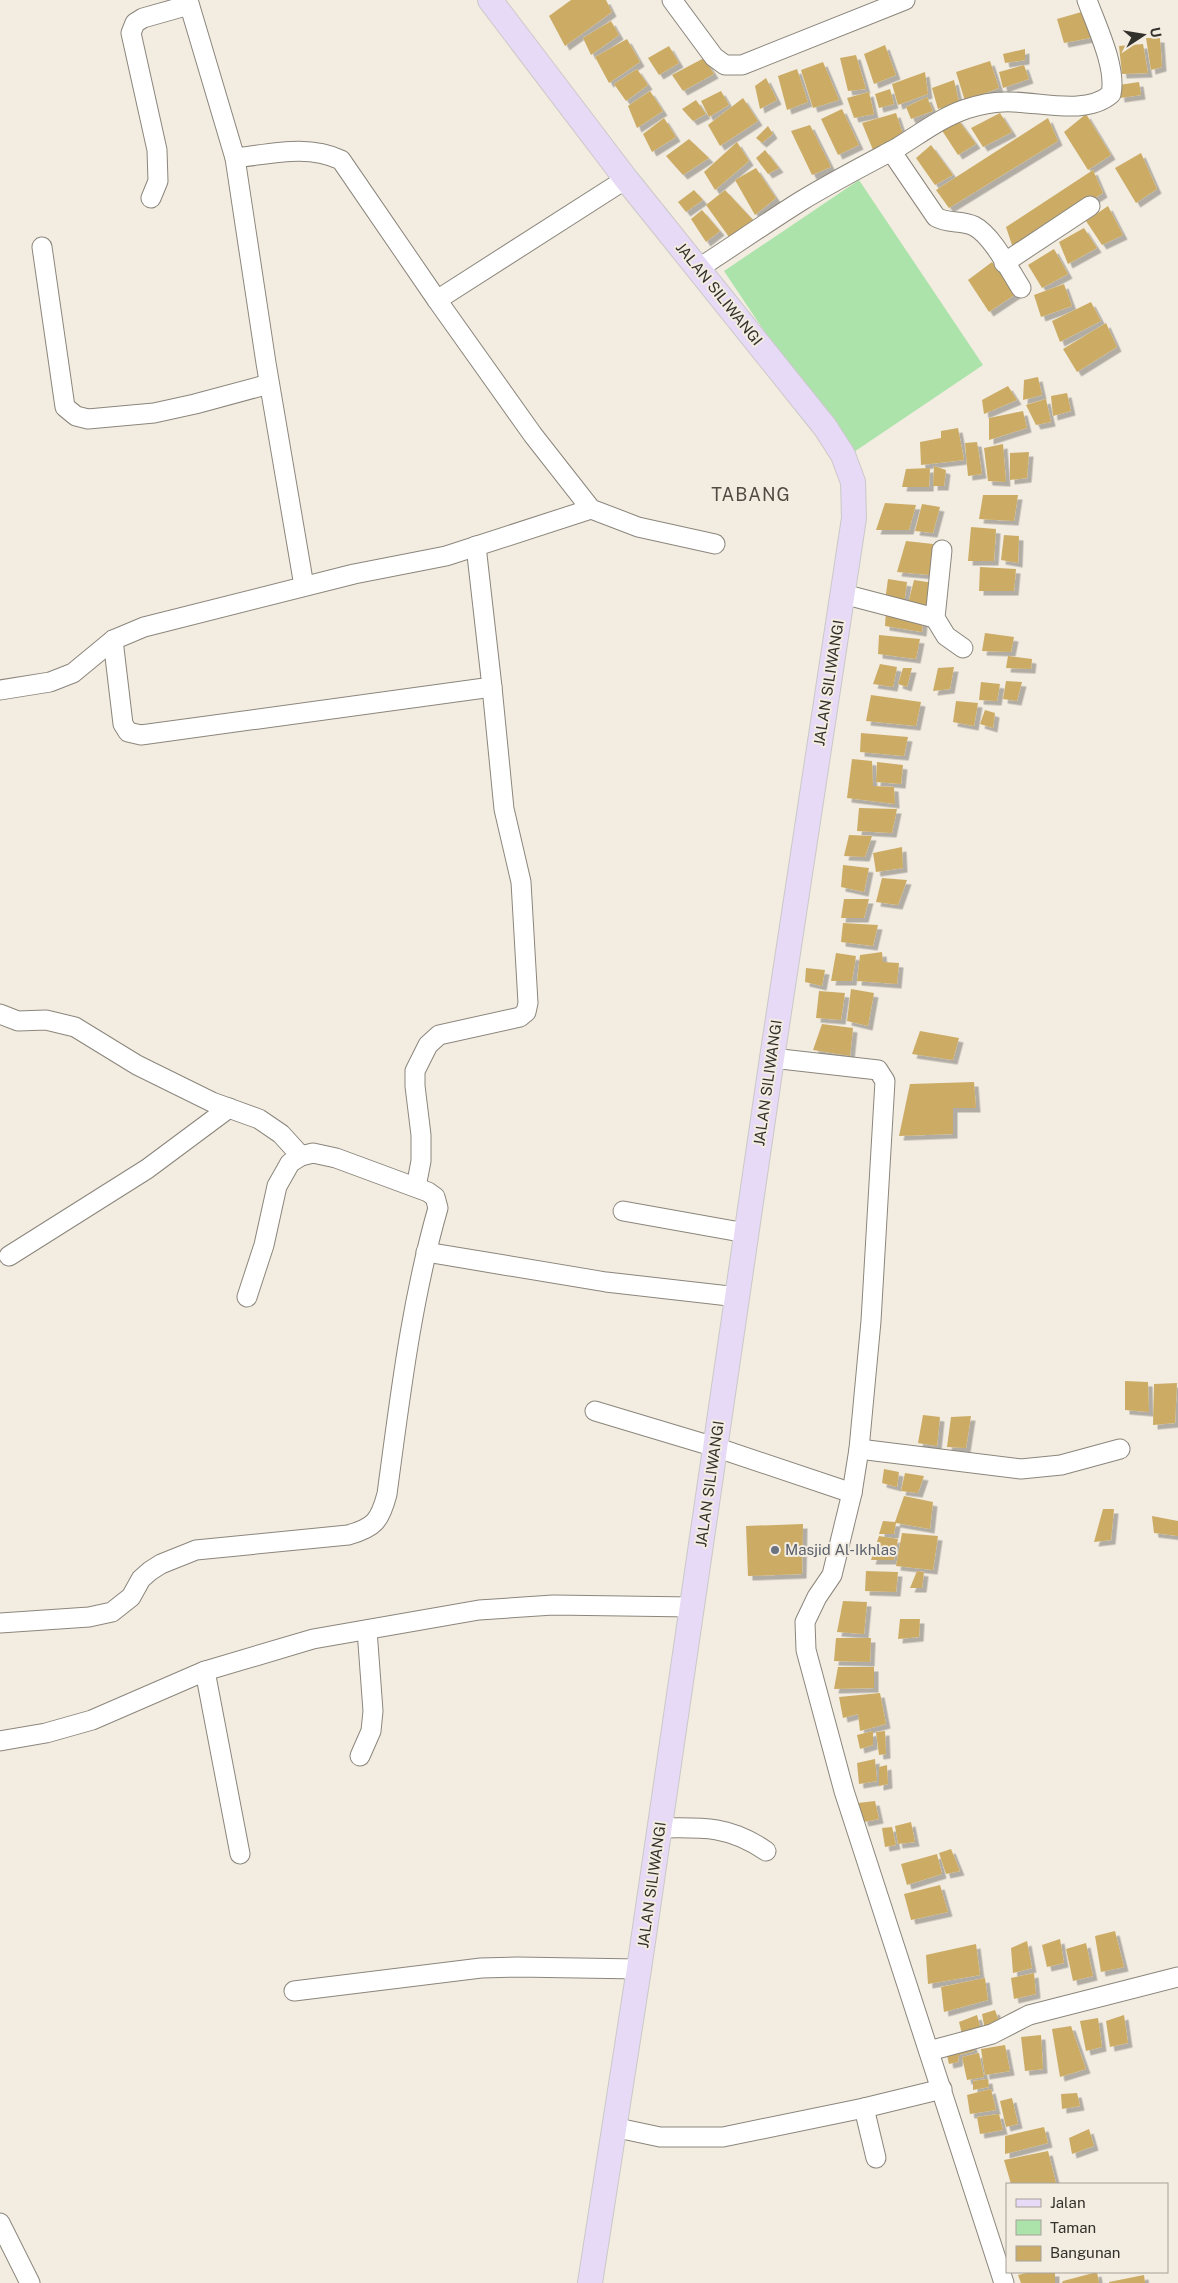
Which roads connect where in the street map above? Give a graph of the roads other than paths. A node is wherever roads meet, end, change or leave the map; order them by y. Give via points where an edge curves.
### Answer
1 (490, 0) edge
2 (672, 0) edge
3 (905, 0) edge
4 (1087, 0) edge
5 (189, 2) edge
6 (891, 151) junction
7 (235, 158) junction
8 (626, 179) junction
9 (151, 198) dead end
10 (1090, 206) dead end
11 (42, 247) dead end
12 (1004, 263) junction
13 (699, 268) junction
14 (1021, 288) dead end
15 (437, 300) junction
16 (269, 384) junction
17 (591, 509) junction
18 (715, 544) dead end
19 (476, 546) junction
20 (942, 550) dead end
21 (304, 586) junction
22 (843, 594) junction
23 (935, 618) junction
24 (113, 640) junction
25 (963, 648) dead end
26 (492, 687) junction
27 (0, 690) edge
28 (0, 1014) edge
29 (772, 1058) junction
30 (229, 1108) junction
31 (301, 1156) junction
32 (416, 1187) junction
33 (623, 1212) dead end
34 (746, 1233) junction
35 (426, 1252) junction
36 (9, 1256) dead end
37 (247, 1297) dead end
38 (738, 1297) junction
39 (595, 1411) dead end
40 (715, 1447) junction
41 (859, 1450) junction
42 (1120, 1450) dead end
43 (852, 1493) junction
44 (692, 1607) junction
45 (0, 1624) edge
46 (367, 1630) junction
47 (205, 1671) junction
48 (0, 1741) edge
49 (360, 1756) dead end
50 (660, 1828) junction
51 (766, 1852) dead end
52 (240, 1854) dead end
53 (639, 1970) junction
54 (1176, 1978) edge
55 (294, 1991) dead end
56 (929, 2051) junction
57 (942, 2089) junction
58 (864, 2108) junction
59 (614, 2127) junction
60 (876, 2158) dead end
61 (0, 2223) edge
62 (30, 2283) edge
63 (590, 2283) edge
64 (1004, 2283) edge

1 - 8 main road, JALAN SILIWANGI
2 - 3 street via 714,57 725,65 735,66
4 - 6 street via 1112,81 1111,94 1106,99 1082,105 986,103 936,122
5 - 7 street
5 - 9 street via 143,18 135,23 130,33 157,150 158,181
6 - 12 street via 936,217 973,225 983,232
6 - 13 street via 801,201
7 - 15 street via 308,150 325,152 341,160
7 - 16 street
8 - 13 main road, JALAN SILIWANGI
8 - 15 street
10 - 12 street
11 - 16 street via 65,407 76,416 88,419 154,413
12 - 14 street
13 - 22 main road, JALAN SILIWANGI via 825,427 843,455 853,482 854,518
15 - 17 street
16 - 21 street
17 - 18 street via 638,527
17 - 19 street
19 - 21 street via 446,556
19 - 26 street
20 - 23 street
21 - 24 street via 144,627
22 - 23 street
22 - 29 main road, JALAN SILIWANGI
23 - 25 street via 946,636
24 - 26 street via 123,724 128,732 141,735
24 - 27 street via 73,673 50,682
26 - 32 street via 504,809 521,882 528,1003 526,1012 520,1017 439,1035 428,1045 416,1071 421,1135
28 - 30 street via 18,1021 46,1020 75,1027 137,1065
29 - 34 main road, JALAN SILIWANGI
29 - 41 street via 878,1070 885,1081 872,1321
30 - 31 street via 260,1119 281,1134
30 - 36 street via 147,1169
31 - 32 street via 313,1153 336,1158
31 - 37 street via 290,1163 277,1186 264,1245
32 - 35 street via 435,1197 438,1208
33 - 34 street
34 - 38 main road, JALAN SILIWANGI
35 - 38 street via 606,1282
35 - 45 street via 402,1378 387,1494 383,1511 373,1525 348,1535 196,1550 150,1570 131,1597 112,1612 89,1617
38 - 40 main road, JALAN SILIWANGI
39 - 40 street
40 - 43 street
40 - 44 main road, JALAN SILIWANGI
41 - 42 street via 1021,1469 1061,1465
41 - 43 street
43 - 56 street via 832,1575 805,1622 806,1650 844,1791
44 - 46 street via 544,1606 479,1610
44 - 50 main road, JALAN SILIWANGI
46 - 47 street via 313,1640
46 - 49 street via 373,1711 371,1731
47 - 48 street via 92,1720
47 - 52 street
50 - 51 street via 701,1827 730,1831 749,1839
50 - 53 main road, JALAN SILIWANGI
53 - 55 street via 480,1968
53 - 59 main road, JALAN SILIWANGI
54 - 56 street via 1029,2015 992,2034
56 - 57 street
57 - 58 street
57 - 64 street
58 - 59 street via 722,2137 660,2137
58 - 60 street
59 - 63 main road, JALAN SILIWANGI
61 - 62 street

